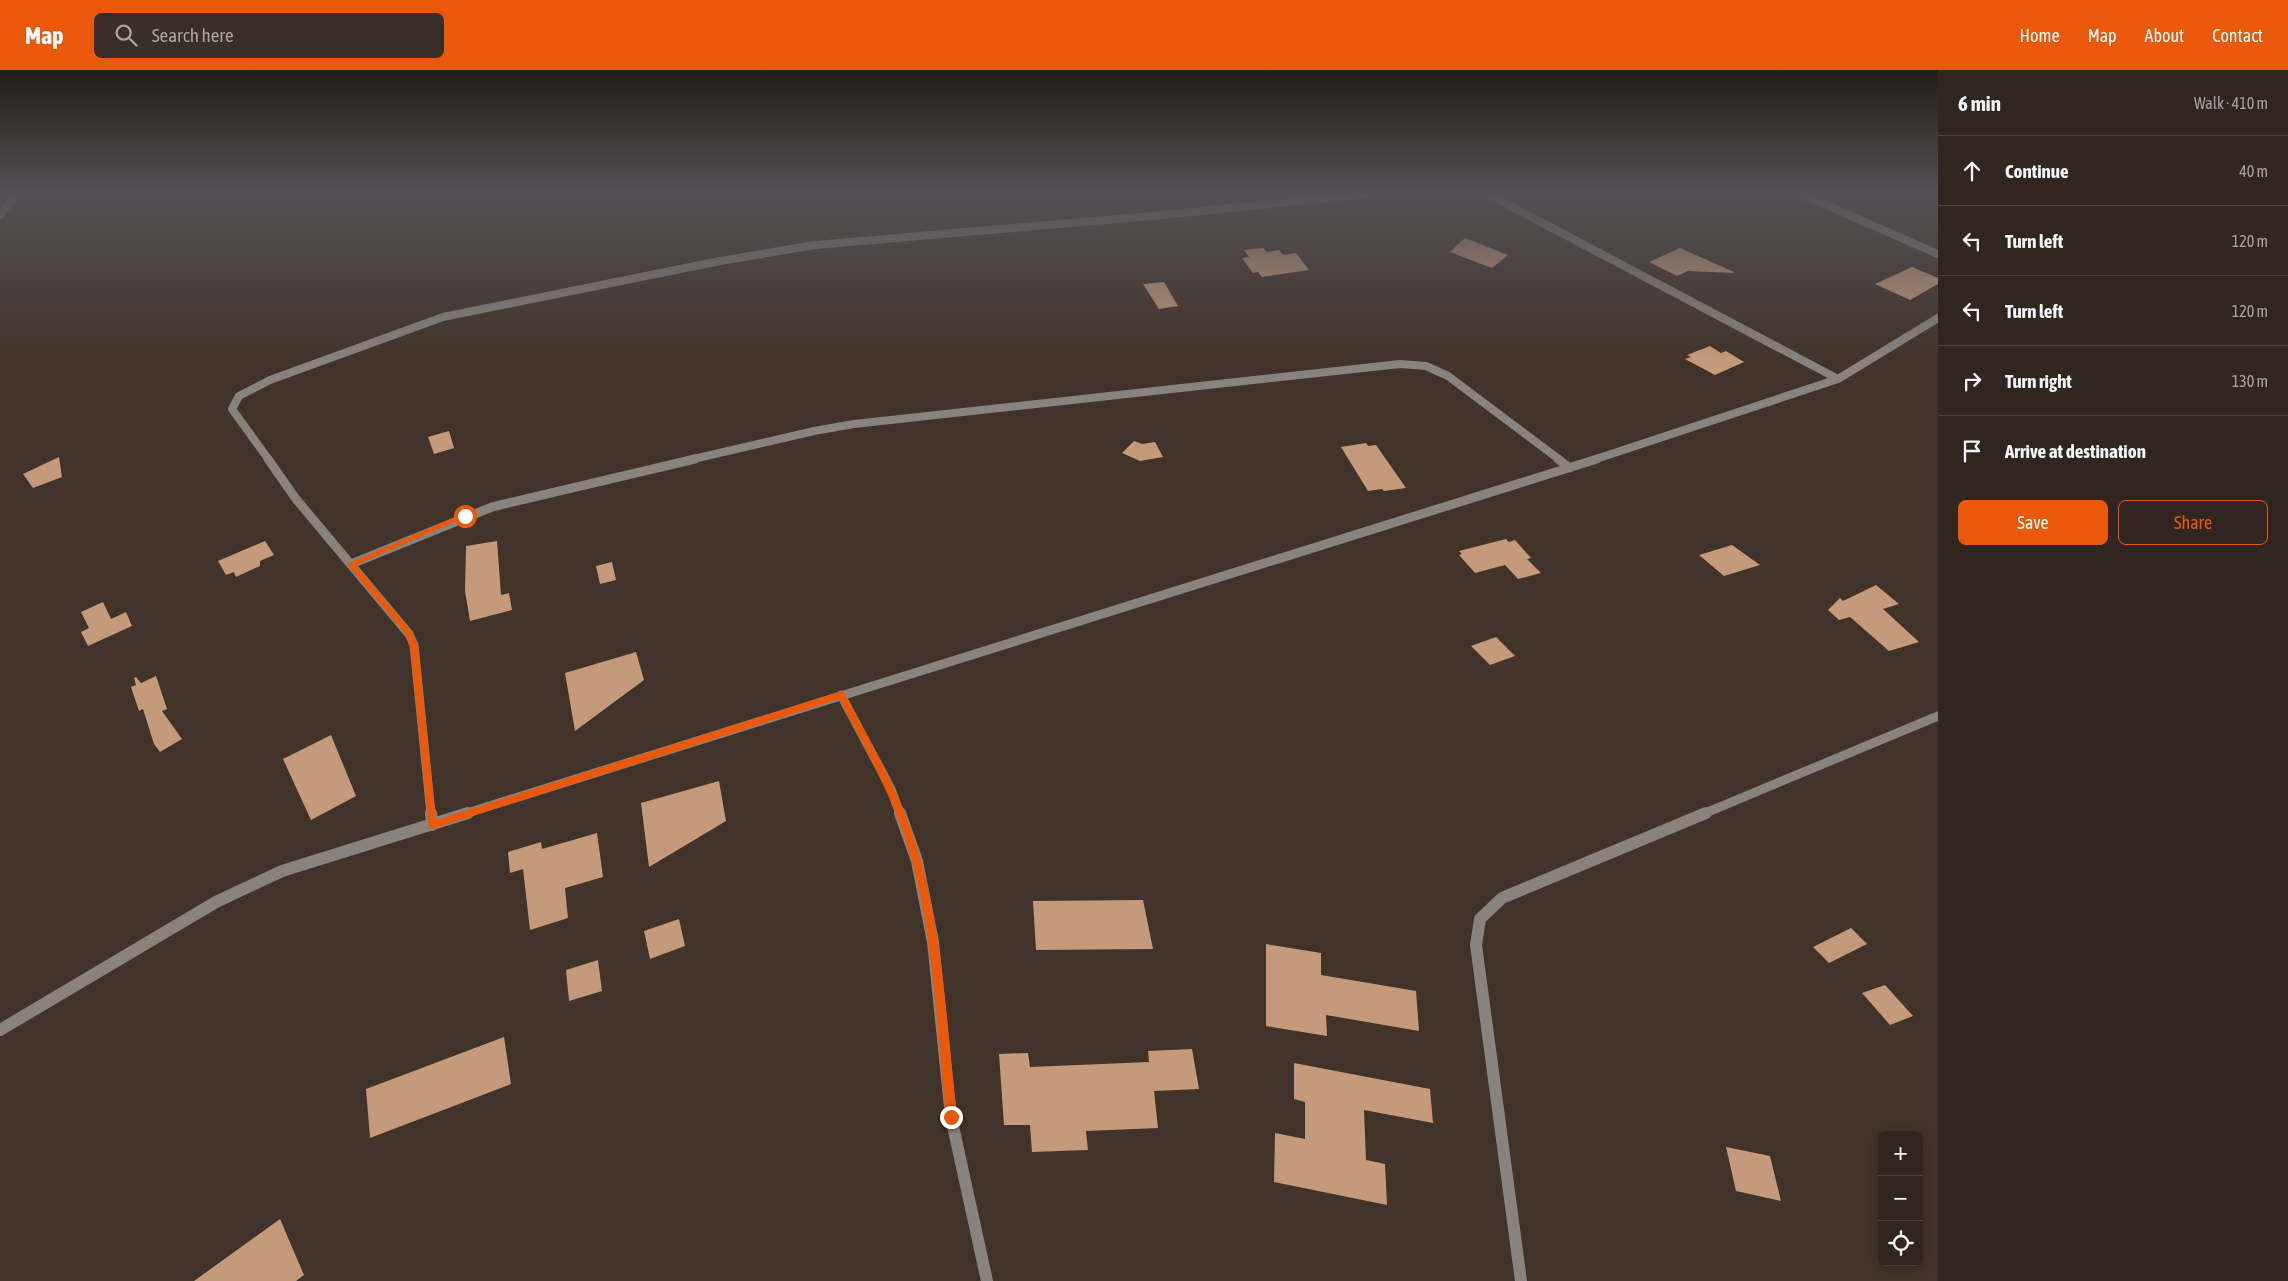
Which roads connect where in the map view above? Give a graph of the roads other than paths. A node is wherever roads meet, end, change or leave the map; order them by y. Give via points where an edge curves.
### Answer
1 (794, 249) edge
2 (1591, 249) edge
3 (1926, 249) edge
4 (1938, 254) edge
5 (1938, 318) edge
6 (1838, 379) junction
7 (1570, 468) junction
8 (351, 564) junction
9 (841, 695) junction
10 (1938, 716) edge
11 (432, 826) junction
12 (0, 1030) edge
13 (987, 1281) edge
14 (1521, 1281) edge

1 - 8 street via 485,307 415,326 270,380 239,396 232,409 296,499
2 - 6 street
3 - 4 street
5 - 6 street
6 - 7 street
7 - 8 street via 1448,376 1426,366 1400,364 814,431 492,507
7 - 9 street
8 - 11 street via 409,634 414,646
9 - 11 street
9 - 13 street via 891,789 917,861 933,942 951,1117
10 - 14 street via 1502,898 1480,919 1476,945
11 - 12 street via 282,871 246,887

